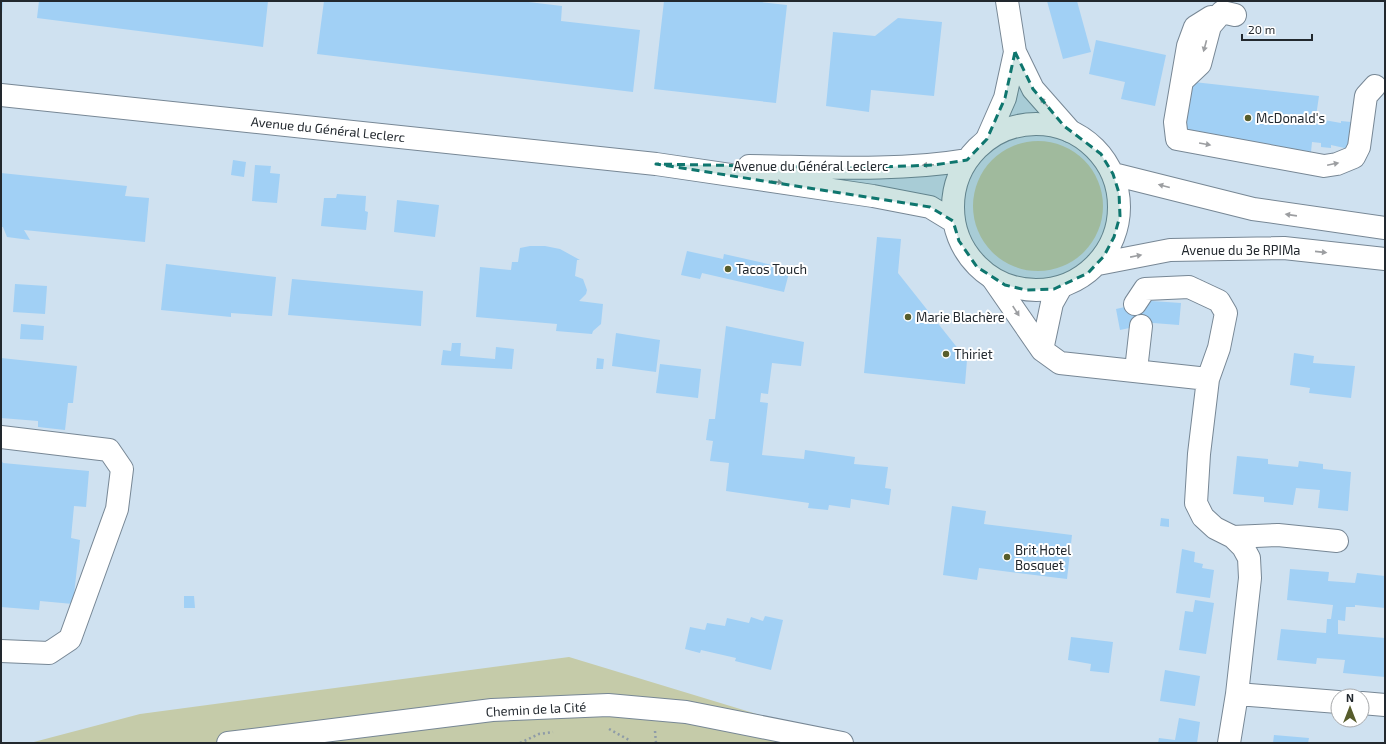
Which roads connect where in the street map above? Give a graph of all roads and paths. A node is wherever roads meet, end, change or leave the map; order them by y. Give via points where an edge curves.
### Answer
1 (1007, 1) edge
2 (1228, 13) dead end
3 (1015, 52) junction
4 (1375, 86) dead end
5 (1, 95) edge
6 (1070, 131) junction
7 (988, 139) junction
8 (967, 160) junction
9 (656, 164) junction
10 (1113, 174) junction
11 (953, 221) junction
12 (1385, 228) edge
13 (1385, 259) edge
14 (1098, 264) junction
15 (993, 279) junction
16 (1061, 287) junction
17 (1136, 304) dead end
18 (1141, 326) dead end
19 (1042, 350) junction
20 (1136, 370) junction
21 (1208, 378) junction
22 (1, 437) edge
23 (1233, 537) junction
24 (1337, 541) dead end
25 (1, 651) edge
26 (1237, 694) junction
27 (1330, 701) edge
28 (1370, 704) edge
29 (1385, 705) edge
30 (602, 730) dead end
31 (560, 732) dead end
32 (228, 743) edge
33 (520, 743) edge
34 (630, 743) edge
35 (842, 743) edge
36 (1229, 743) edge

1 - 3 main road
2 -> 4 main road via 1210,26 1200,64 1182,82 1175,122 1177,139 1324,166 1336,164 1354,157 1359,147 1366,96
6 -> 3 main road via 1032,89
3 - 7 main road via 1005,98
5 - 9 main road, Avenue du Général Leclerc
6 - 7 main road via 1048,124 1024,124
6 - 10 main road via 1085,139 1101,154
7 - 8 main road
8 -> 9 main road, Avenue du Général Leclerc via 934,165 855,168
8 - 11 main road via 956,180 952,200
9 -> 11 main road, Avenue du Général Leclerc via 873,196 930,207
12 -> 10 main road via 1253,209
10 - 14 main road via 1119,193 1120,216 1114,237
11 - 15 main road via 959,241 977,267
14 -> 13 main road, Avenue du 3e RPIMa via 1170,250 1284,248
14 - 16 main road
15 - 16 main road via 1026,290
15 -> 19 main road
16 - 19 main road via 1052,303
17 - 21 main road via 1145,289 1189,287 1219,301 1226,313 1219,348
18 - 20 main road
19 - 20 main road via 1060,363
20 - 21 main road
21 - 23 main road via 1196,503 1203,517 1215,528
22 - 25 main road via 109,450 122,469 117,509 70,639 49,653
23 - 24 main road via 1278,535
23 - 26 main road via 1249,558 1250,578
26 - 27 main road
26 - 36 main road
28 - 29 main road
30 - 34 path via 610,729
31 - 33 path via 539,734
32 - 35 main road, Chemin de la Cité via 492,710 608,705 686,712

